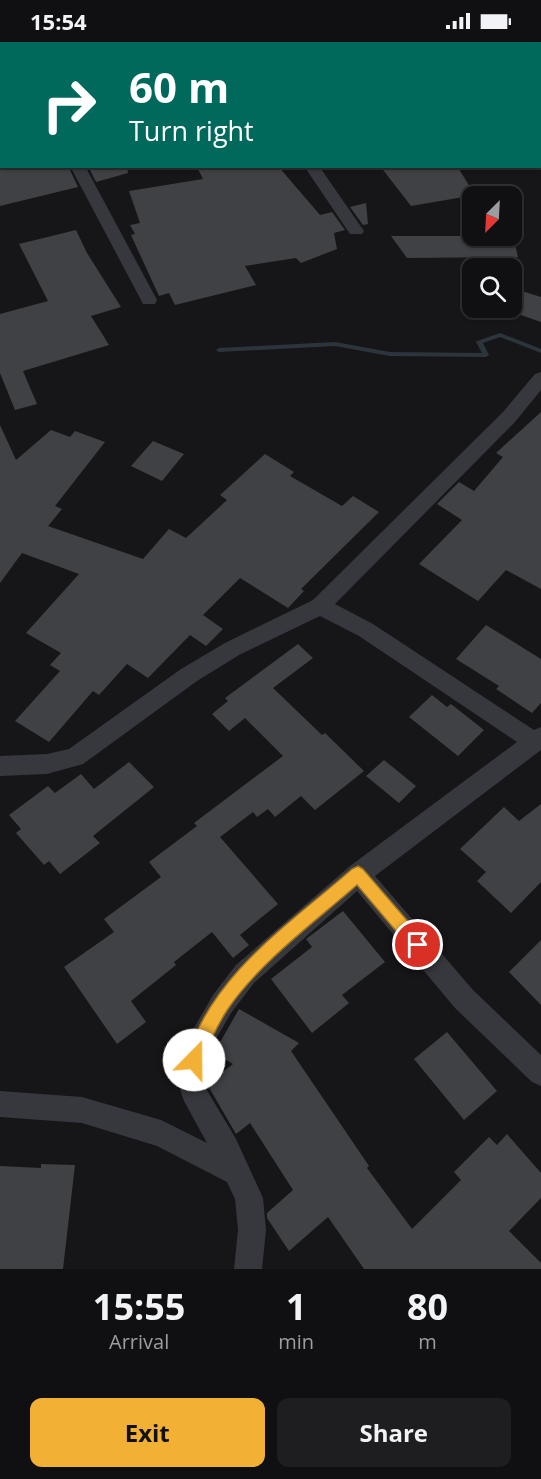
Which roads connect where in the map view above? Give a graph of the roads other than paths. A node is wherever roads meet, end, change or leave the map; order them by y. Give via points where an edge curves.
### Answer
1 (78, 168) edge
2 (311, 168) edge
3 (356, 231) dead end
4 (149, 300) dead end
5 (541, 378) edge
6 (320, 606) junction
7 (538, 739) edge
8 (0, 766) edge
9 (358, 874) junction
10 (541, 1073) edge
11 (0, 1104) edge
12 (237, 1172) junction
13 (248, 1269) edge

1 - 4 street
2 - 3 street
5 - 6 street via 509,417
6 - 7 street via 366,630
6 - 8 street via 189,675 75,757 47,764
7 - 9 street
9 - 10 street via 464,999
9 - 12 street via 245,974 199,1044 189,1077 193,1092
11 - 12 street via 82,1110 161,1134
12 - 13 street via 249,1198 252,1230

